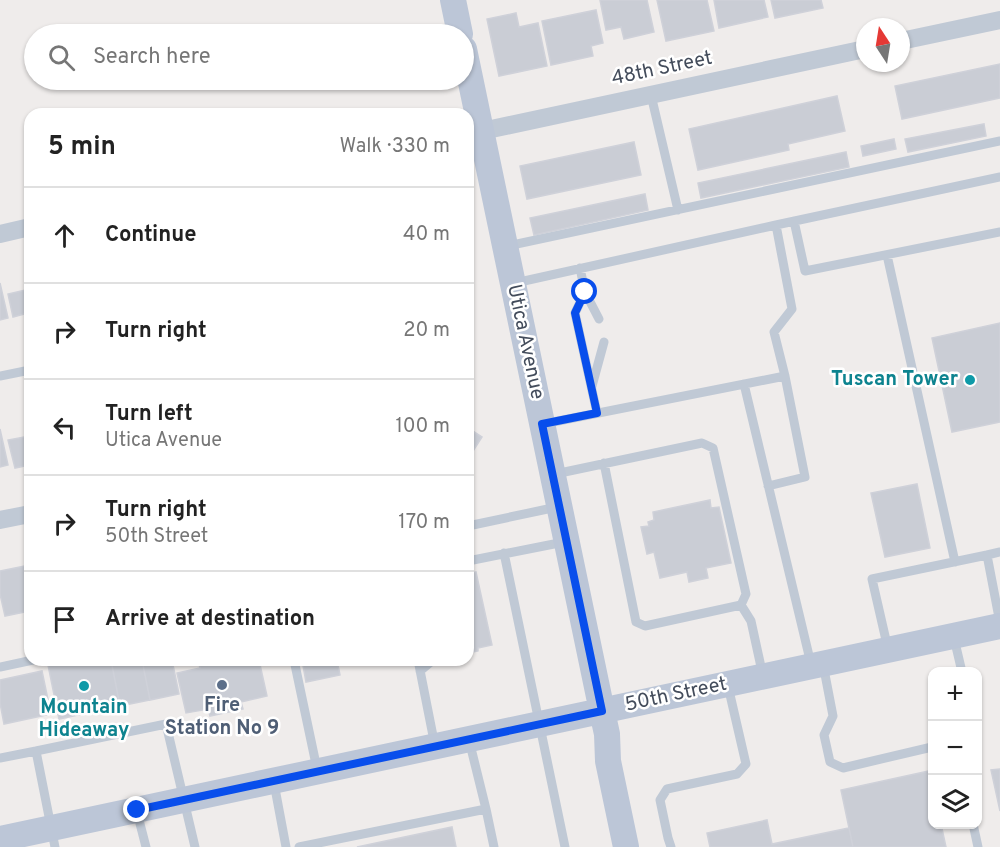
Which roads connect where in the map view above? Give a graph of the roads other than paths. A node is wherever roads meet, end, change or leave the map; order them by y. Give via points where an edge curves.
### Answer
1 (455, 0) edge
2 (1000, 20) edge
3 (459, 24) edge
4 (910, 39) edge
5 (856, 51) edge
6 (469, 90) edge
7 (651, 95) junction
8 (471, 108) edge
9 (474, 132) edge
10 (1000, 141) edge
11 (1000, 177) edge
12 (678, 210) junction
13 (794, 221) junction
14 (776, 225) junction
15 (24, 228) edge
16 (1000, 232) edge
17 (0, 234) edge
18 (505, 247) junction
19 (887, 255) junction
20 (580, 268) junction
21 (513, 284) junction
22 (585, 292) junction
23 (599, 320) dead end
24 (604, 342) dead end
25 (24, 371) edge
26 (0, 376) edge
27 (785, 376) junction
28 (744, 384) junction
29 (592, 389) junction
30 (597, 413) junction
31 (542, 424) junction
32 (604, 464) junction
33 (553, 474) junction
34 (768, 486) junction
35 (559, 506) junction
36 (24, 515) edge
37 (0, 520) edge
38 (474, 525) edge
39 (567, 542) junction
40 (1000, 552) edge
41 (504, 554) junction
42 (987, 555) junction
43 (474, 560) edge
44 (955, 562) junction
45 (741, 604) junction
46 (1000, 624) edge
47 (954, 636) junction
48 (888, 650) junction
49 (24, 662) edge
50 (817, 665) junction
51 (295, 666) edge
52 (419, 666) edge
53 (426, 666) edge
54 (0, 667) edge
55 (961, 667) edge
56 (420, 671) junction
57 (763, 676) junction
58 (728, 684) junction
59 (602, 711) junction
60 (540, 724) junction
61 (469, 739) junction
62 (435, 746) junction
63 (928, 748) edge
64 (36, 751) junction
65 (0, 758) edge
66 (318, 771) junction
67 (273, 781) junction
68 (183, 800) junction
69 (486, 809) junction
70 (137, 810) junction
71 (973, 829) edge
72 (53, 838) edge
73 (0, 839) edge
74 (146, 847) edge
75 (195, 847) edge
76 (286, 847) edge
77 (299, 847) edge
78 (494, 847) edge
79 (565, 847) edge
80 (626, 847) edge
81 (671, 847) edge
82 (978, 847) edge

1 - 3 main road
2 - 4 street
5 - 7 street, 48th Street
6 - 8 main road, Utica Avenue
7 - 9 street, 48th Street
7 - 12 lane
9 - 18 main road, Utica Avenue
10 - 12 lane
11 - 13 lane
12 - 18 lane
13 - 14 lane
13 - 19 lane via 805,271
14 - 20 lane
14 - 27 lane via 792,309 774,332
15 - 17 street
16 - 19 lane
18 - 21 main road, Utica Avenue
19 - 44 lane
20 - 21 lane
20 - 22 lane
21 - 31 main road, Utica Avenue
22 - 23 lane
22 - 29 lane via 575,313
24 - 29 lane
25 - 26 lane
27 - 28 lane
27 - 34 lane via 805,477
28 - 30 lane
28 - 34 lane
29 - 30 lane
30 - 31 lane
31 - 33 main road, Utica Avenue
32 - 33 lane
32 - 45 lane via 636,622 645,626
32 - 45 lane via 702,443 713,448 747,594
33 - 35 main road, Utica Avenue
34 - 50 lane
35 - 38 lane
35 - 39 main road, Utica Avenue
36 - 37 street
39 - 41 lane
39 - 59 main road, Utica Avenue
40 - 42 lane
41 - 43 lane
41 - 60 lane
42 - 44 lane
42 - 46 lane
44 - 48 lane via 872,579
45 - 57 lane via 752,621
46 - 47 main road, 50th Street
47 - 48 main road, 50th Street
47 - 55 lane
48 - 50 main road, 50th Street
49 - 54 lane
50 - 57 main road, 50th Street
50 - 63 lane via 833,716 824,735 830,762 843,768
51 - 66 lane
52 - 56 lane
53 - 56 lane
56 - 62 lane
57 - 58 main road, 50th Street
58 - 59 main road, 50th Street
58 - 81 lane via 746,764 737,774 667,789 660,800
59 - 60 main road, 50th Street
59 - 80 main road, Utica Avenue
60 - 61 main road, 50th Street
60 - 79 lane
61 - 62 main road, 50th Street
61 - 69 lane
62 - 66 main road, 50th Street
64 - 65 lane
64 - 68 lane via 166,724
64 - 72 lane
66 - 67 main road, 50th Street
67 - 68 main road, 50th Street
67 - 76 lane
68 - 70 main road, 50th Street
68 - 75 lane
69 - 77 lane
69 - 78 lane
70 - 72 main road, 50th Street
70 - 74 lane
71 - 82 lane
72 - 73 main road, 50th Street

